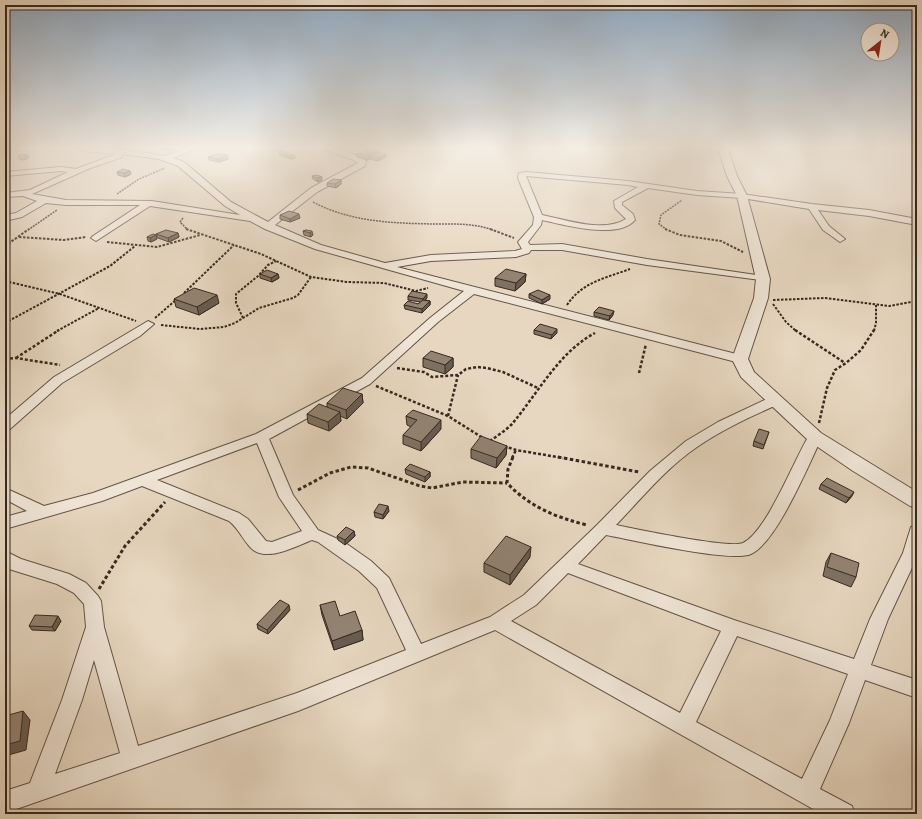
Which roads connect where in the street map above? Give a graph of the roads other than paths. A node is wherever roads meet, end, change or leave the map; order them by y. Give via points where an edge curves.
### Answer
1 (40, 187) edge
2 (208, 187) edge
3 (318, 187) edge
4 (526, 187) edge
5 (645, 187) edge
6 (655, 187) edge
7 (738, 187) edge
8 (25, 194) junction
9 (5, 195) edge
10 (742, 196) junction
11 (45, 200) junction
12 (148, 203) junction
13 (812, 207) junction
14 (538, 216) junction
15 (5, 218) edge
16 (255, 220) junction
17 (917, 222) edge
18 (268, 227) junction
19 (96, 238) dead end
20 (840, 239) dead end
21 (525, 245) junction
22 (384, 267) junction
23 (763, 279) junction
24 (472, 290) junction
25 (148, 324) road end
26 (740, 359) junction
27 (776, 400) junction
28 (5, 426) edge
29 (261, 437) junction
30 (815, 437) junction
31 (144, 481) junction
32 (5, 493) edge
33 (917, 501) edge
34 (44, 512) junction
35 (5, 523) edge
36 (603, 529) junction
37 (917, 531) edge
38 (312, 534) junction
39 (5, 557) edge
40 (566, 566) junction
41 (496, 622) junction
42 (95, 627) junction
43 (732, 627) junction
44 (417, 655) junction
45 (860, 670) junction
46 (917, 689) edge
47 (684, 725) junction
48 (132, 759) junction
49 (38, 791) junction
50 (807, 793) junction
51 (5, 802) edge
52 (844, 814) edge

1 - 8 street
2 - 16 street via 228,204
3 - 18 street
4 - 14 street
5 - 14 street via 618,201 618,206 631,220 620,226 591,226
6 - 10 street via 697,194
7 - 10 street
8 - 9 street
8 - 11 street
10 - 13 street
10 - 23 street
11 - 12 street
11 - 15 street via 19,216
12 - 16 street
12 - 19 street
13 - 17 street via 869,213
13 - 20 street via 826,228
14 - 21 street via 537,225
16 - 18 street
18 - 22 street via 318,247
21 - 22 street via 522,253 516,254 431,258
21 - 23 street via 562,247
22 - 24 street
23 - 26 street via 761,298
24 - 26 street
24 - 29 street via 366,381
25 - 28 street via 136,334 58,380
26 - 27 street via 747,374
27 - 30 street
27 - 36 street via 723,425 691,444 655,475
29 - 31 street
29 - 38 street via 286,497
30 - 33 street
30 - 36 street via 775,513 757,542 747,548 718,549
31 - 34 street
31 - 38 street via 234,517 242,523 257,544 263,547 272,548
32 - 34 street
34 - 35 street
36 - 40 street
37 - 45 street via 911,553 879,619
38 - 44 street via 338,546 383,582
39 - 42 street via 14,564 80,588 92,601
40 - 41 street via 530,600
40 - 43 street
41 - 44 street
41 - 47 street
42 - 48 street
42 - 49 street via 72,700
43 - 45 street
43 - 47 street
44 - 48 street via 298,702
45 - 46 street
45 - 50 street
47 - 50 street
48 - 49 street
49 - 51 street
50 - 52 street

